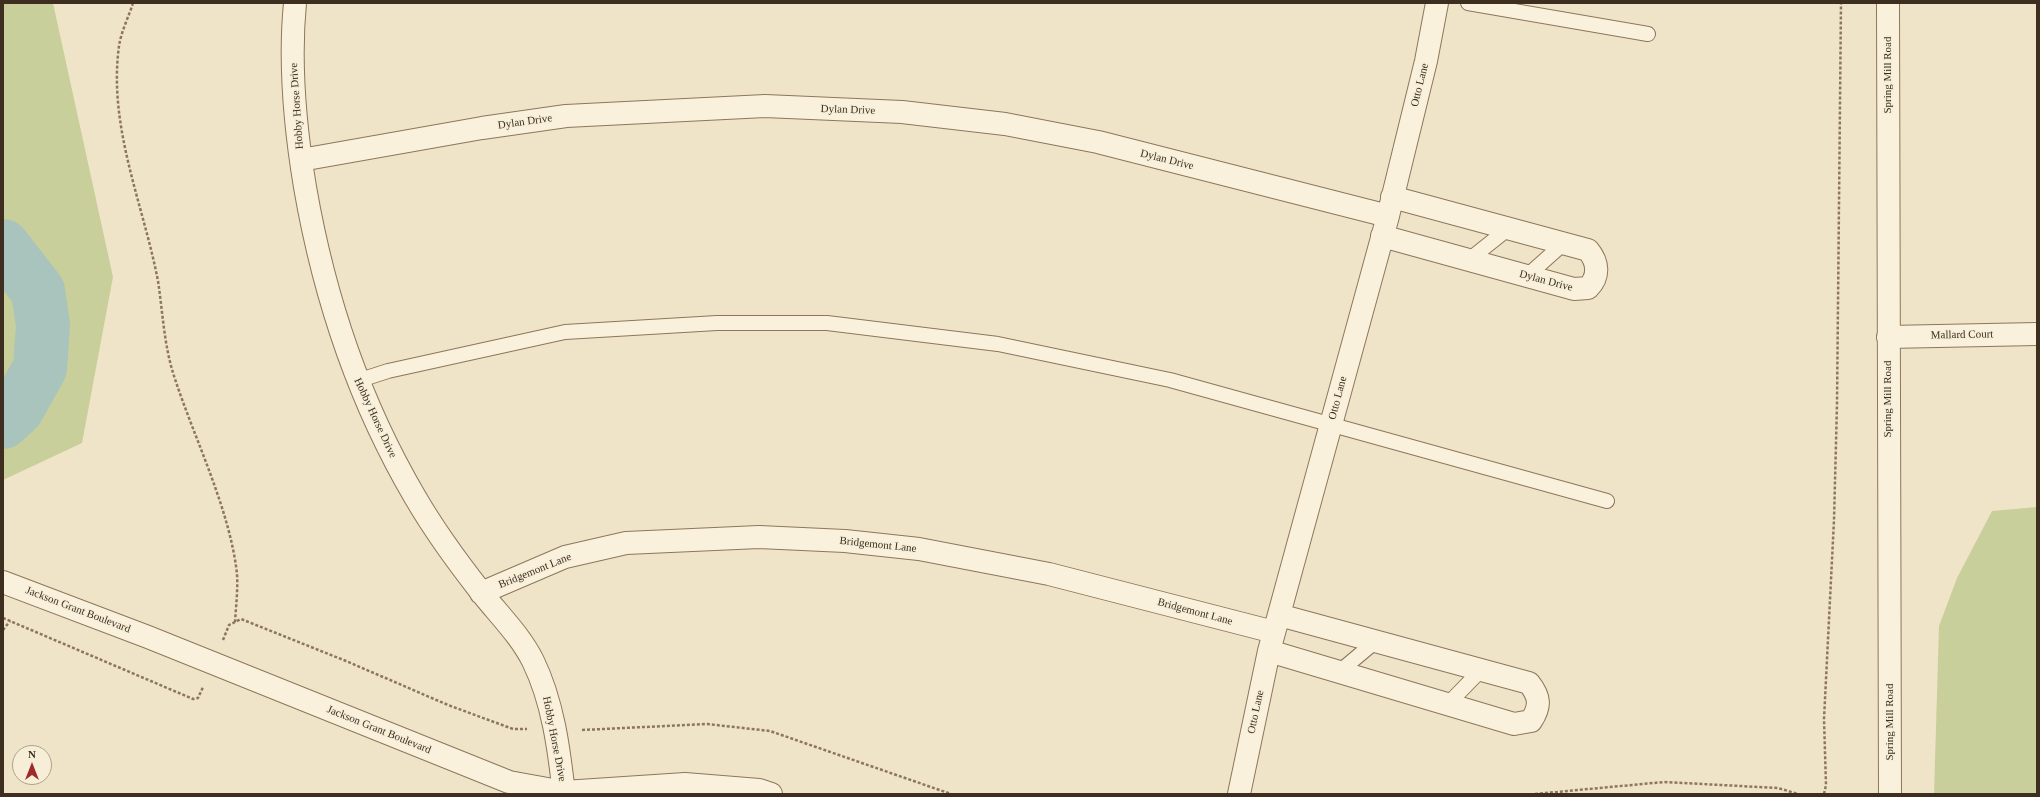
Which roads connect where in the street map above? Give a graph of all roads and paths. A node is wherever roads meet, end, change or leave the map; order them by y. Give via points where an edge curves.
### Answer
1 (133, 3) edge
2 (295, 3) edge
3 (1437, 3) edge
4 (1468, 3) edge
5 (1841, 3) edge
6 (1888, 3) edge
7 (1648, 34) dead end
8 (301, 160) junction
9 (1388, 216) junction
10 (1509, 228) junction
11 (1564, 243) junction
12 (1470, 259) junction
13 (1527, 276) junction
14 (2037, 334) edge
15 (1888, 337) junction
16 (357, 381) junction
17 (1331, 426) junction
18 (1607, 501) dead end
19 (3, 582) edge
20 (481, 593) junction
21 (3, 618) edge
22 (10, 621) junction
23 (235, 622) junction
24 (3, 630) edge
25 (1274, 633) junction
26 (1376, 641) junction
27 (213, 663) junction
28 (1481, 670) junction
29 (1339, 672) junction
30 (1448, 704) junction
31 (555, 730) junction
32 (564, 793) edge
33 (771, 794) edge
34 (951, 794) edge
35 (1239, 794) edge
36 (1535, 794) edge
37 (1798, 794) edge
38 (1824, 794) edge
39 (1890, 794) edge

1 - 23 path via 119,44 117,92 121,130 158,281 164,335 174,377 221,507 232,550 237,574
2 - 8 street, Hobby Horse Drive via 293,69
3 - 9 street, Otto Lane via 1426,61
4 - 7 lane
5 - 38 path via 1834,520 1824,719
6 - 15 street, Spring Mill Road
8 - 9 street, Dylan Drive via 566,116 765,106 902,112 1005,124 1098,142
8 - 16 street, Hobby Horse Drive via 310,217 324,276 340,334
9 - 10 street, Dylan Drive
9 - 12 street, Dylan Drive
9 - 17 street, Otto Lane
10 - 11 street, Dylan Drive
10 - 12 lane
11 - 13 lane
11 - 13 street, Dylan Drive via 1588,250 1595,258 1596,276 1588,288 1574,289
12 - 13 street, Dylan Drive
14 - 15 street, Mallard Court
15 - 39 street, Spring Mill Road
16 - 17 lane via 388,371 565,332 717,323 827,323 998,344 1170,380
16 - 20 street, Hobby Horse Drive via 391,454 416,498
17 - 18 lane
17 - 25 street, Otto Lane
19 - 27 street, Jackson Grant Boulevard
20 - 25 street, Bridgemont Lane via 565,557 626,543 759,537 845,541 919,549 1049,574
20 - 31 street, Hobby Horse Drive via 513,629 532,660 546,694
21 - 22 path
22 - 24 path
22 - 27 path via 193,699 198,698
23 - 27 path via 229,624
23 - 31 path via 241,619 448,705 513,729
25 - 26 street, Bridgemont Lane
25 - 29 street, Bridgemont Lane
25 - 35 street, Otto Lane
26 - 28 street, Bridgemont Lane
26 - 29 lane
27 - 32 street, Jackson Grant Boulevard via 509,782
28 - 30 lane
28 - 30 street, Bridgemont Lane via 1529,683 1538,694 1538,711 1531,721 1514,724
29 - 30 street, Bridgemont Lane
31 - 32 street, Hobby Horse Drive
31 - 34 path via 707,724 770,731
32 - 33 street, Jackson Grant Boulevard via 685,784 759,790
36 - 37 path via 1664,782 1778,788

